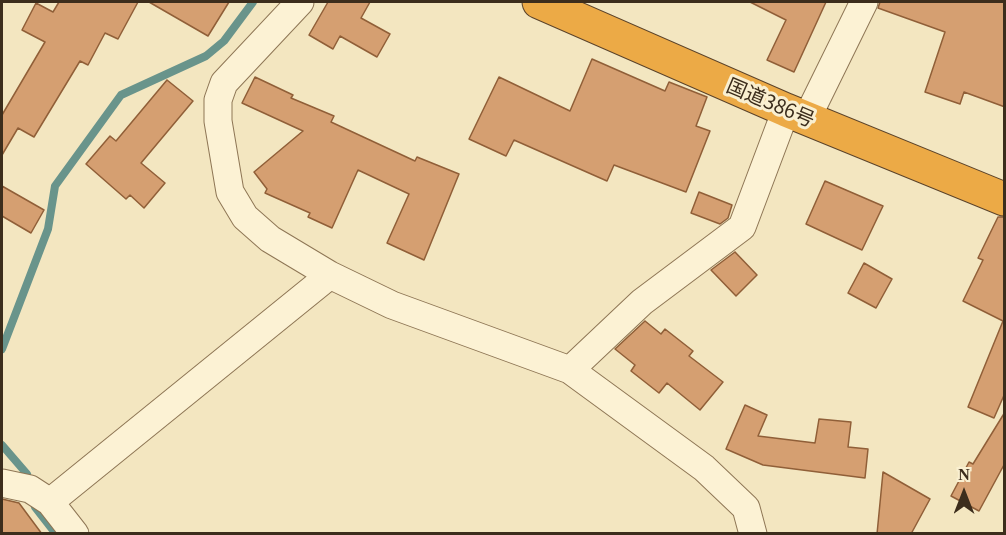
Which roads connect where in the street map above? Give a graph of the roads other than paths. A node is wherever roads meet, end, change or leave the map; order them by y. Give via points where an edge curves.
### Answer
1 (300, 2) edge
2 (539, 2) edge
3 (864, 2) edge
4 (796, 114) junction
5 (1005, 199) edge
6 (330, 275) junction
7 (570, 370) junction
8 (2, 483) edge
9 (50, 502) junction
10 (75, 534) edge
11 (753, 534) edge

1 - 6 street via 224,83 218,100 218,121 230,192 245,217 270,239
2 - 4 highway, 国道386号
3 - 4 street
4 - 5 highway, 国道386号
4 - 7 street via 742,227 642,302
6 - 7 street via 392,305
6 - 9 street
7 - 11 street via 704,468 746,508
8 - 9 street via 30,489
9 - 10 street

